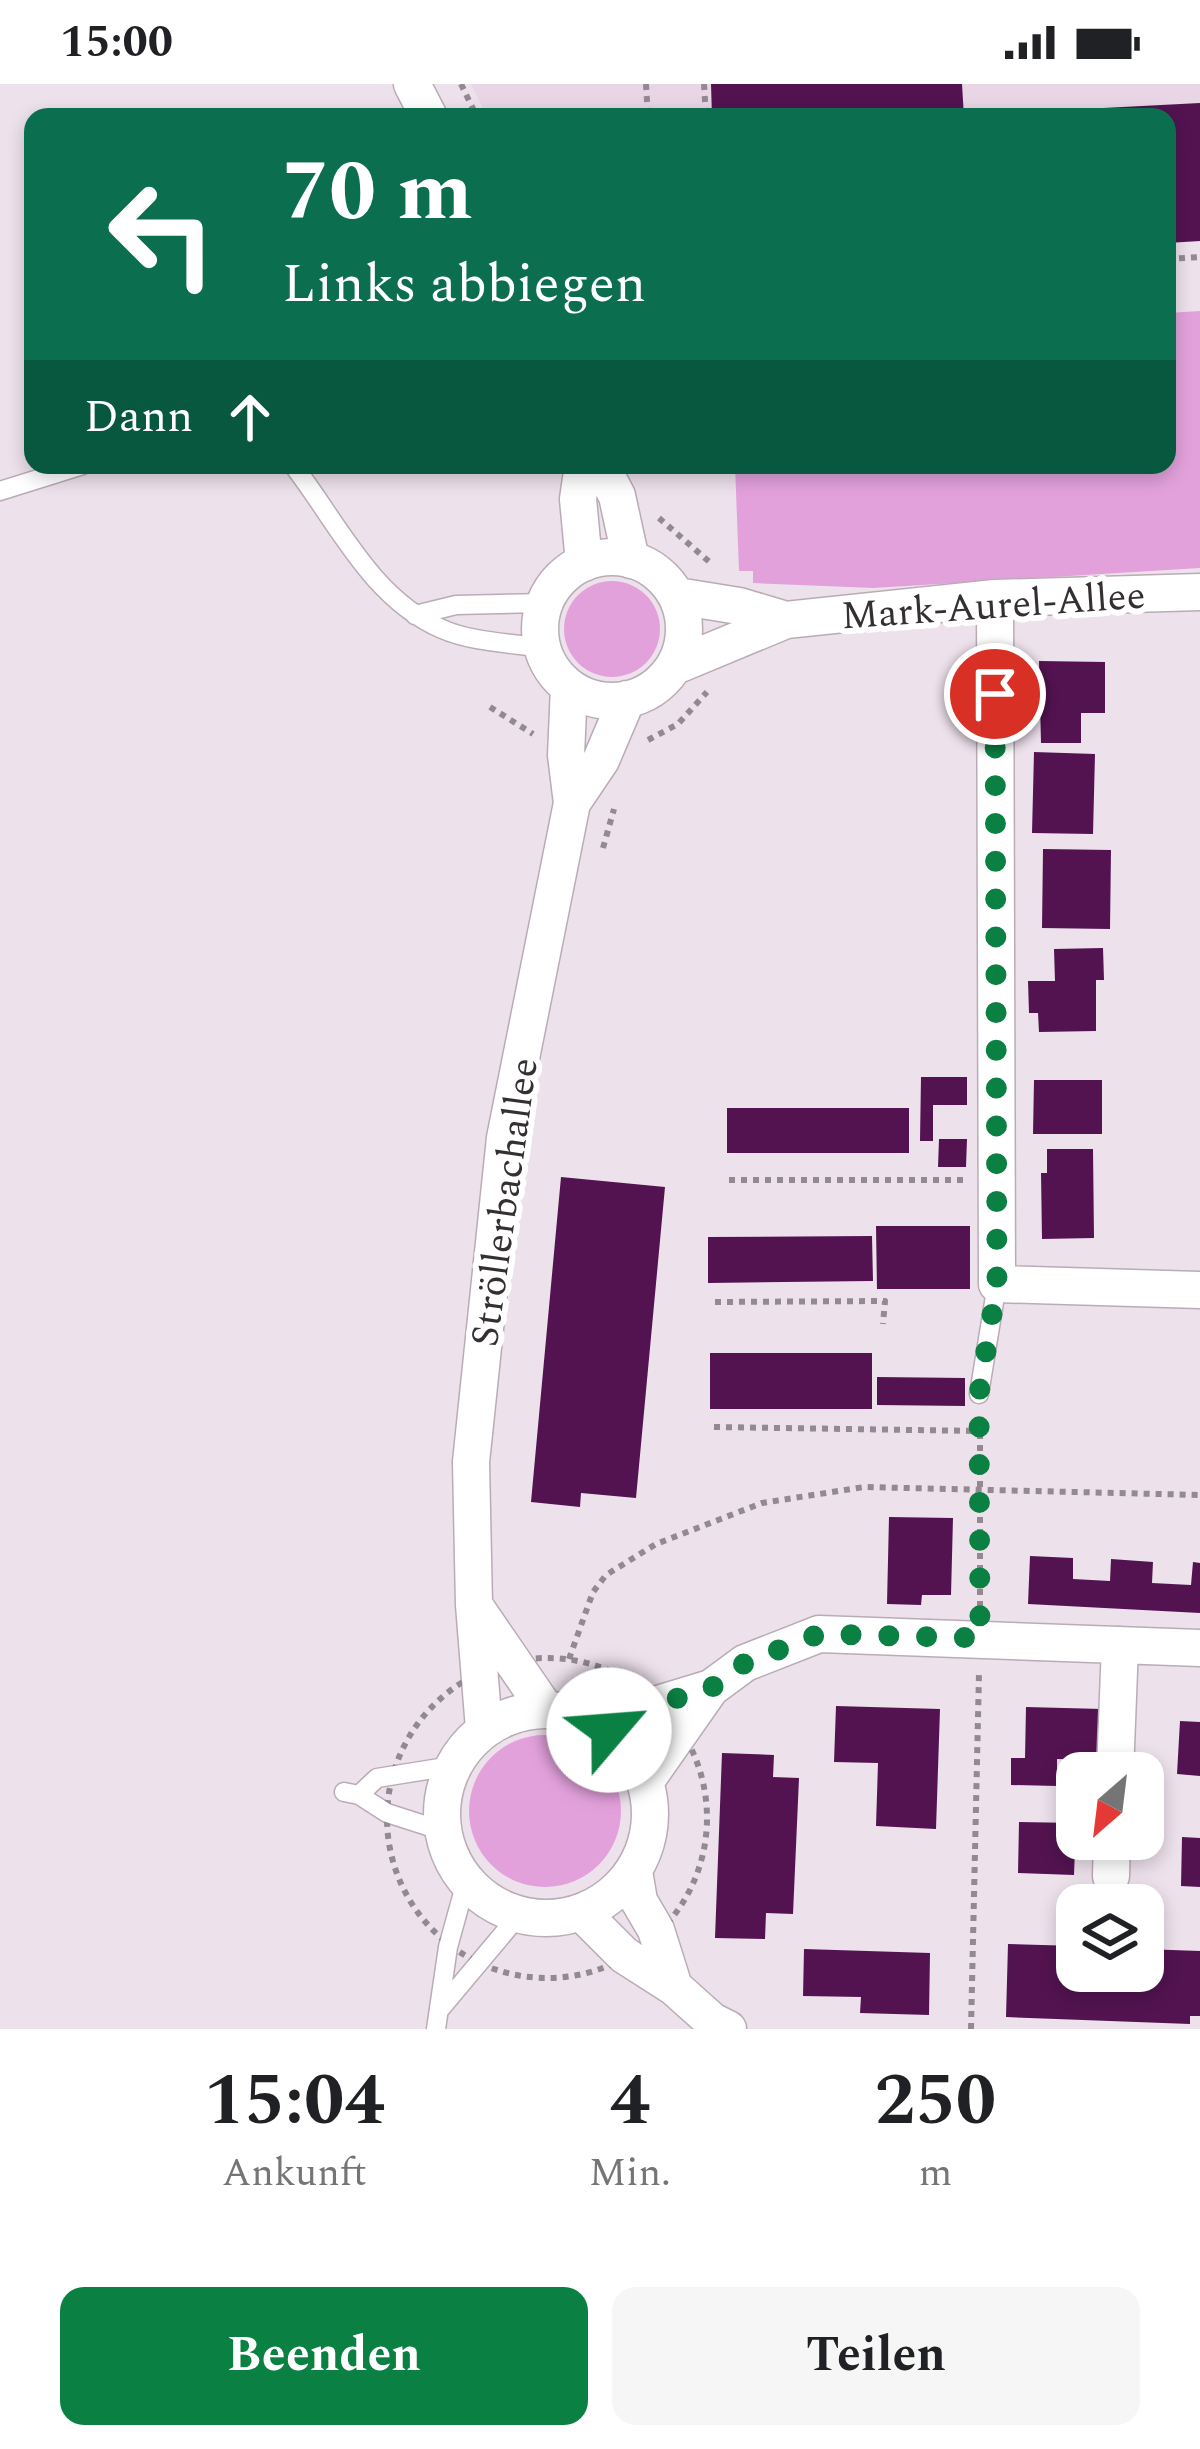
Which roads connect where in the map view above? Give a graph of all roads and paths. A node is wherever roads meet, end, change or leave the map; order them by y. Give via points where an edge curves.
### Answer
1 (54, 474) edge
2 (299, 474) edge
3 (582, 474) edge
4 (606, 474) edge
5 (0, 491) edge
6 (632, 560) junction
7 (584, 563) junction
8 (1200, 592) edge
9 (677, 596) junction
10 (994, 598) junction
11 (545, 603) junction
12 (415, 615) junction
13 (786, 620) junction
14 (543, 648) junction
15 (675, 666) junction
16 (569, 687) junction
17 (627, 699) junction
18 (572, 803) junction
19 (729, 1180) dead end
20 (997, 1180) junction
21 (997, 1284) junction
22 (1200, 1290) edge
23 (715, 1302) dead end
24 (883, 1324) dead end
25 (979, 1394) joint
26 (714, 1427) dead end
27 (980, 1431) junction
28 (982, 1490) junction
29 (1200, 1495) edge
30 (473, 1605) junction
31 (980, 1638) junction
32 (1120, 1645) junction
33 (1200, 1648) edge
34 (569, 1659) dead end
35 (711, 1688) junction
36 (547, 1709) junction
37 (484, 1729) junction
38 (609, 1730) junction
39 (1116, 1752) edge
40 (452, 1766) junction
41 (645, 1781) junction
42 (442, 1831) junction
43 (1111, 1860) edge
44 (634, 1871) junction
45 (1111, 1876) dead end
46 (466, 1882) junction
47 (581, 1912) junction
48 (519, 1915) junction
49 (674, 1987) junction
50 (441, 2008) junction
51 (436, 2029) edge
52 (728, 2029) edge
53 (971, 2029) edge

1 - 5 lane
2 - 12 lane via 376,582
3 - 7 street
4 - 6 street
6 - 7 street
6 - 9 street via 663,577
7 - 11 street via 556,583
8 - 10 street, Mark-Aurel-Allee
9 - 13 street, Mark-Aurel-Allee
9 - 15 street via 684,619
10 - 13 street, Mark-Aurel-Allee
10 - 20 street
11 - 12 lane via 456,605
11 - 14 street
12 - 14 lane via 446,631
13 - 15 street, Mark-Aurel-Allee
14 - 16 street
15 - 17 street
16 - 17 street via 591,698
16 - 18 street, Ströllerbachallee
17 - 18 street, Ströllerbachallee
18 - 30 street, Ströllerbachallee via 505,1138 471,1462
19 - 20 path
20 - 21 street
21 - 22 street
21 - 25 lane
23 - 24 path via 886,1301
25 - 27 path
26 - 27 path
27 - 28 path
28 - 29 path
28 - 31 path
28 - 34 path via 864,1487 762,1502 656,1544 593,1592
30 - 36 street
30 - 37 street, Ströllerbachallee
31 - 32 street
31 - 35 street via 819,1634 745,1663
31 - 53 path
32 - 33 street
32 - 39 street
35 - 38 street
35 - 41 street
36 - 37 street
36 - 38 street
37 - 40 street
38 - 41 street
40 - 42 street
40 - 42 lane via 377,1778 352,1793
41 - 44 street via 650,1812
42 - 46 street
43 - 45 street
44 - 47 street
44 - 49 street
46 - 48 street
46 - 50 lane
47 - 48 street
47 - 49 street via 624,1955
48 - 50 lane
49 - 52 street
50 - 51 lane

